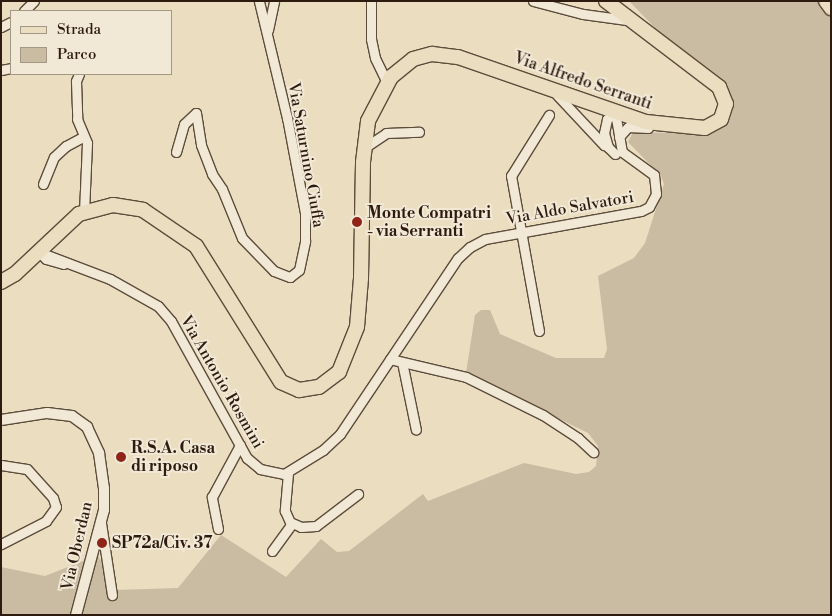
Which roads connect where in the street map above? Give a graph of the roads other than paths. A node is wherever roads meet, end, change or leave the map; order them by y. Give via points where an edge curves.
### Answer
1 (34, 1) edge
2 (259, 1) edge
3 (274, 1) edge
4 (371, 1) edge
5 (533, 1) edge
6 (606, 1) edge
7 (826, 1) edge
8 (831, 8) edge
9 (25, 10) edge
10 (640, 28) junction
11 (268, 32) junction
12 (79, 75) edge
13 (387, 83) junction
14 (548, 89) junction
15 (615, 113) junction
16 (549, 115) dead end
17 (689, 127) junction
18 (419, 132) dead end
19 (83, 137) junction
20 (618, 140) junction
21 (364, 148) junction
22 (176, 152) dead end
23 (615, 154) junction
24 (43, 184) dead end
25 (656, 194) junction
26 (84, 211) junction
27 (522, 231) junction
28 (54, 236) junction
29 (39, 252) junction
30 (60, 260) junction
31 (21, 269) junction
32 (1, 282) edge
33 (539, 331) dead end
34 (390, 359) junction
35 (402, 362) junction
36 (1, 420) edge
37 (416, 430) dead end
38 (240, 445) junction
39 (594, 452) dead end
40 (1, 464) edge
41 (288, 473) junction
42 (358, 494) dead end
43 (101, 522) junction
44 (292, 523) junction
45 (218, 529) dead end
46 (1, 544) edge
47 (272, 551) dead end
48 (112, 595) dead end
49 (76, 615) edge

1 - 9 street
2 - 11 street, Via Saturnino Ciuffa
3 - 11 street
4 - 13 street via 371,39
5 - 10 street via 583,14 624,19
6 - 10 main road, Via Alfredo Serranti
7 - 8 main road
10 - 17 main road, Via Alfredo Serranti via 724,93 726,109 719,121 709,127
11 - 22 street, Via Saturnino Ciuffa via 305,213 306,241 299,270 290,277 274,272 242,238 206,160 196,113 184,124
12 - 19 street via 77,119
13 - 14 main road, Via Alfredo Serranti via 413,60 439,54 481,64
13 - 21 main road, Via Alfredo Serranti via 369,114
14 - 15 main road, Via Alfredo Serranti
14 - 23 street
15 - 17 main road, Via Alfredo Serranti via 646,122
15 - 20 street
15 - 23 street via 606,120 604,133 608,147
16 - 27 street via 512,174
17 - 20 street via 660,130 631,126 622,130
18 - 21 street via 386,133
19 - 24 street via 54,157
19 - 26 street via 87,143
20 - 25 street via 624,154 654,175
21 - 26 main road, Via Alfredo Serranti via 362,278 357,327 338,372 330,381 312,389 287,386 275,375 203,255 175,229 152,214 130,206 106,206
23 - 25 street via 649,176
25 - 27 street, Via Aldo Salvatori via 651,205 641,211
26 - 28 main road, Via Alfredo Serranti
27 - 33 street
27 - 34 street, Via Aldo Salvatori via 485,238 464,252
28 - 29 main road, Via Alfredo Serranti
28 - 30 street via 52,247
29 - 30 street, Via Antonio Rosmini via 46,259
29 - 31 main road, Via Alfredo Serranti
30 - 31 street
30 - 38 street, Via Antonio Rosmini via 126,288 151,301 166,314
31 - 32 main road, Via Alfredo Serranti
34 - 35 street
34 - 41 street via 340,434 323,450
35 - 37 street
35 - 39 street via 466,377 543,415
36 - 43 street, Via Oberdan via 57,412 84,423 95,444 102,470 104,502
38 - 41 street, Via Antonio Rosmini via 260,469
38 - 45 street via 212,497
40 - 46 street via 26,469 53,498 56,507 46,521
41 - 44 street via 285,511
42 - 44 street via 316,526 301,528
43 - 48 street
43 - 49 street, Via Oberdan
44 - 47 street

